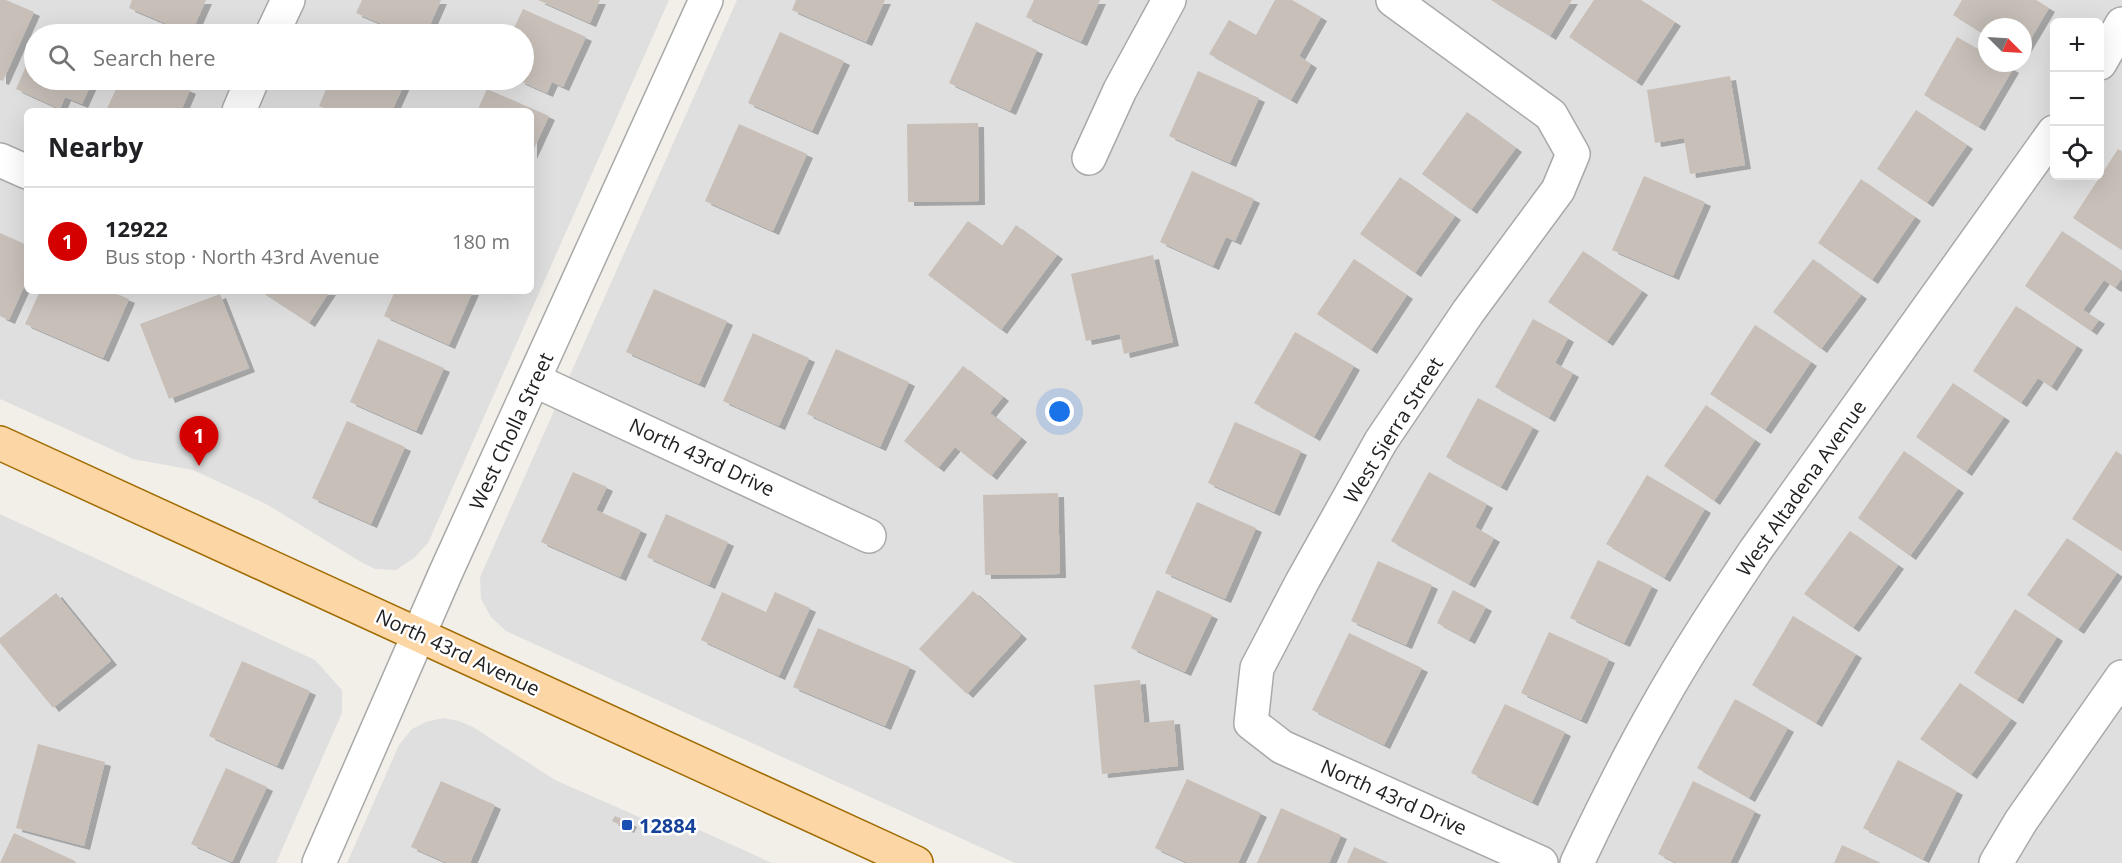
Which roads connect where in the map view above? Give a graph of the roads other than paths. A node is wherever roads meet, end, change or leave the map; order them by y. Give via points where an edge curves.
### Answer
1 (288, 0) edge
2 (706, 0) edge
3 (1169, 0) edge
4 (1393, 0) edge
5 (277, 24) edge
6 (2122, 24) edge
7 (2104, 56) edge
8 (247, 90) edge
9 (239, 108) edge
10 (2050, 139) edge
11 (1089, 158) dead end
12 (0, 160) edge
13 (24, 171) edge
14 (534, 380) junction
15 (0, 443) edge
16 (869, 536) dead end
17 (419, 634) junction
18 (2122, 676) edge
19 (1251, 723) joint
20 (319, 863) edge
21 (916, 863) edge
22 (1541, 863) edge
23 (1577, 863) edge
24 (1996, 863) edge

1 - 5 street
2 - 14 street, West Cholla Street
3 - 11 street via 1120,90
4 - 19 street, West Sierra Street via 1551,115 1573,154 1558,190 1468,312 1388,431 1336,521 1257,668
6 - 7 street
8 - 9 street
10 - 23 street, West Altadena Avenue via 1711,616 1656,707
12 - 13 street
14 - 16 street, North 43rd Drive
14 - 17 street, West Cholla Street
15 - 17 main road, North 43rd Avenue
17 - 20 street, West Cholla Street
17 - 21 main road, North 43rd Avenue
18 - 24 street
19 - 22 street, North 43rd Drive via 1282,747

